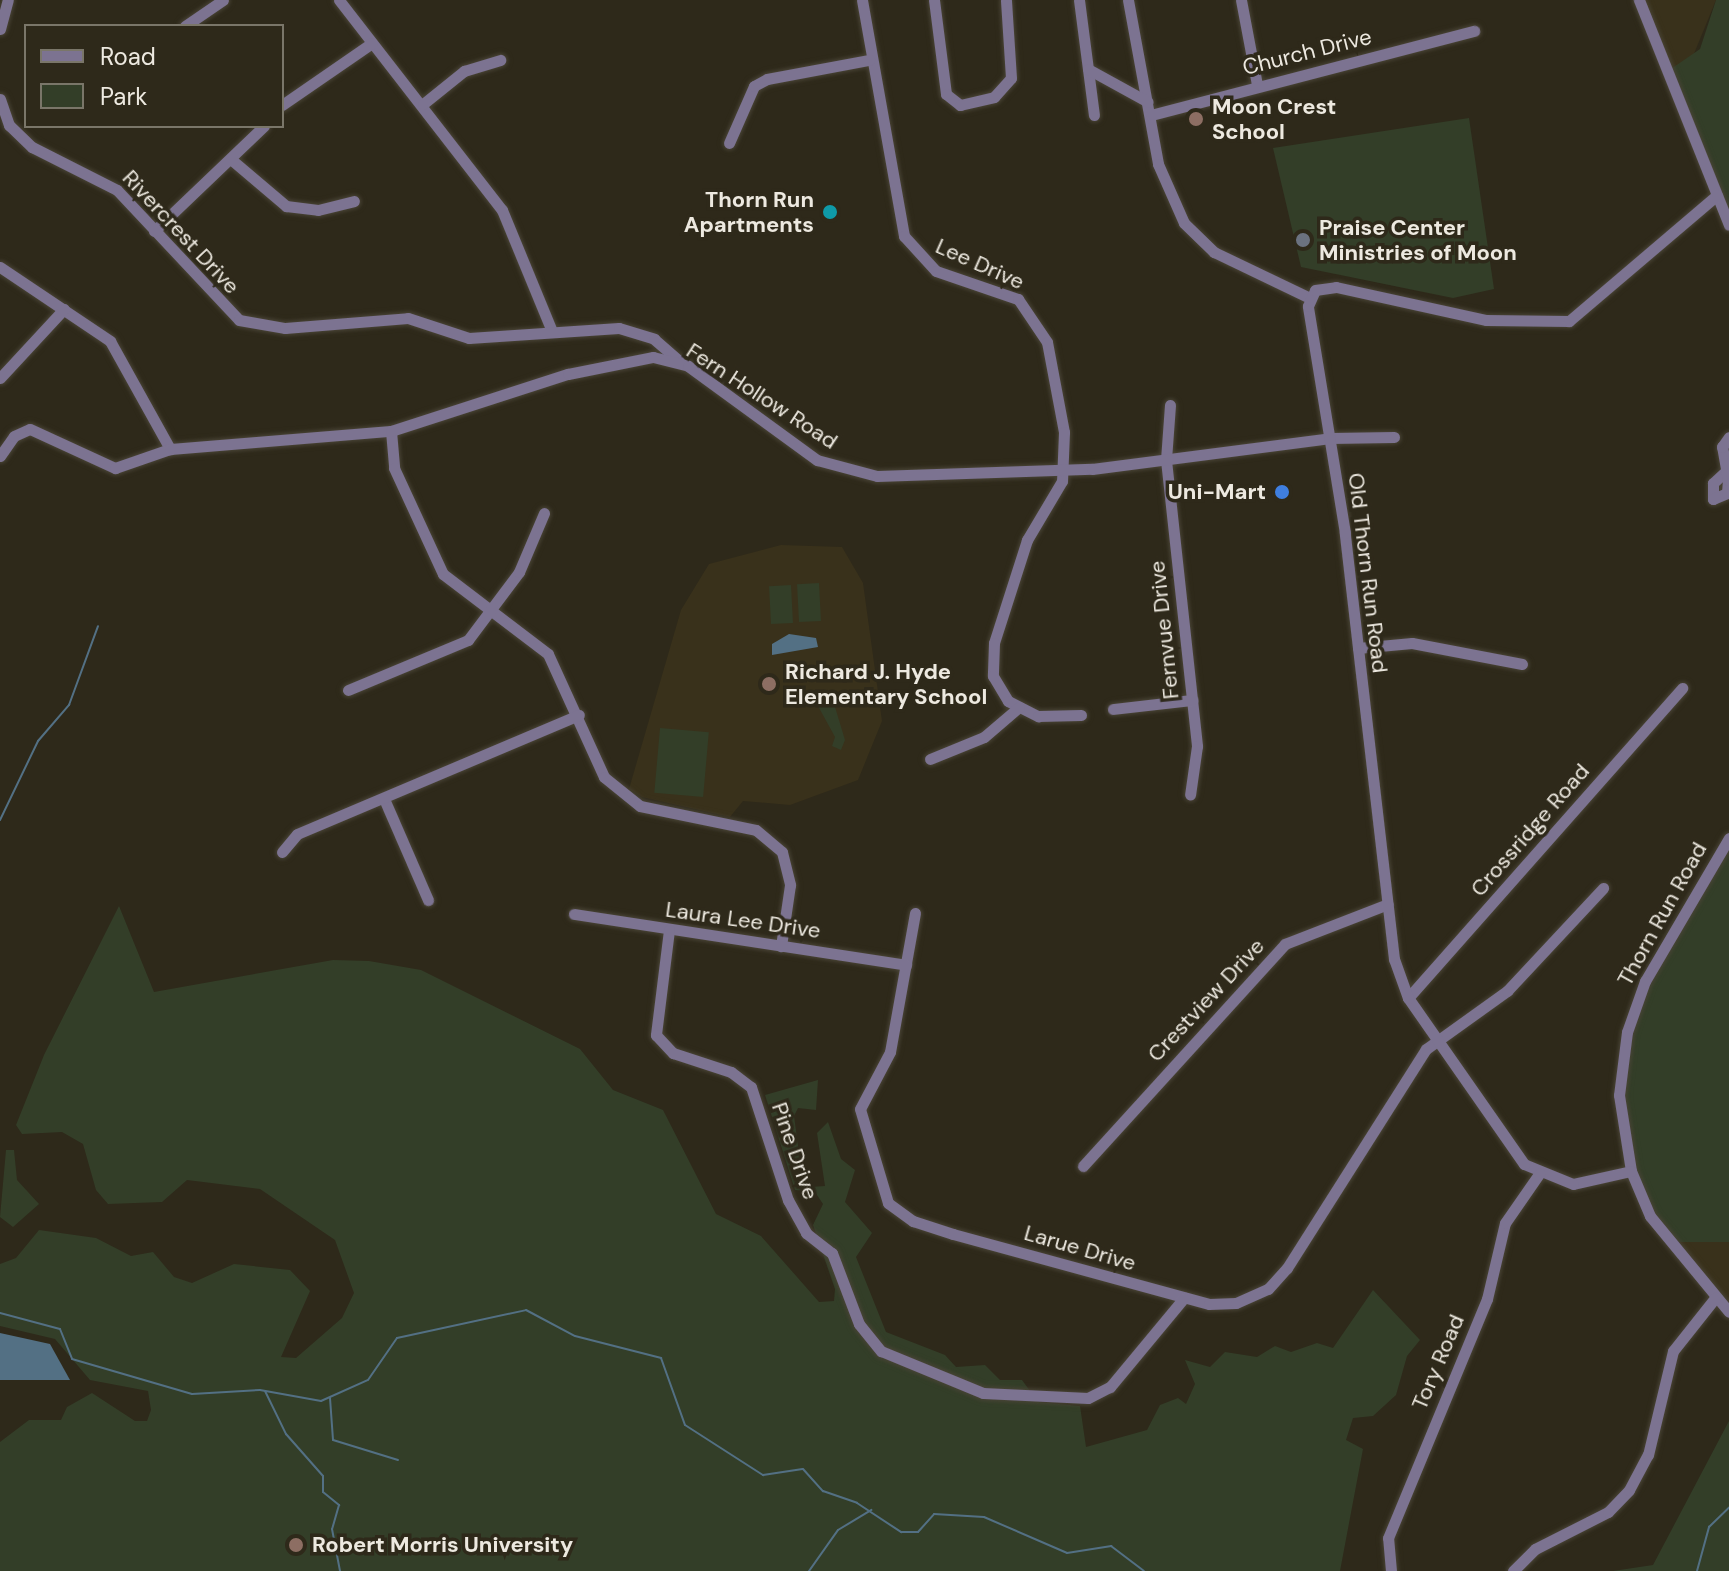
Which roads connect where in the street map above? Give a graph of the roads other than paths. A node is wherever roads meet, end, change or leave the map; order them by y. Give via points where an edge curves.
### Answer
1 (8, 0) edge
2 (223, 0) edge
3 (339, 0) edge
4 (862, 0) edge
5 (934, 0) edge
6 (1006, 0) edge
7 (1079, 0) edge
8 (1128, 0) edge
9 (1241, 0) edge
10 (1639, 0) edge
11 (188, 24) edge
12 (0, 29) edge
13 (1474, 31) dead end
14 (372, 43) junction
15 (500, 60) dead end
16 (869, 60) junction
17 (1088, 69) junction
18 (1257, 85) junction
19 (0, 99) edge
20 (1148, 102) junction
21 (284, 104) edge
22 (423, 104) junction
23 (1094, 115) dead end
24 (1151, 115) junction
25 (262, 128) edge
26 (729, 143) dead end
27 (233, 161) junction
28 (1717, 195) junction
29 (354, 201) dead end
30 (1729, 225) edge
31 (154, 231) junction
32 (0, 267) edge
33 (1310, 298) junction
34 (64, 309) junction
35 (551, 329) junction
36 (649, 336) junction
37 (647, 358) junction
38 (679, 362) junction
39 (0, 378) edge
40 (1170, 405) dead end
41 (391, 431) junction
42 (1394, 437) dead end
43 (1729, 437) edge
44 (1330, 438) junction
45 (170, 449) junction
46 (0, 456) edge
47 (1166, 460) junction
48 (1064, 469) junction
49 (1726, 471) dead end
50 (544, 513) dead end
51 (491, 612) junction
52 (1358, 648) junction
53 (1522, 664) dead end
54 (1682, 688) dead end
55 (348, 690) dead end
56 (1192, 700) junction
57 (1019, 707) junction
58 (1113, 709) dead end
59 (579, 715) junction
60 (1081, 715) dead end
61 (930, 759) dead end
62 (1190, 795) dead end
63 (385, 801) junction
64 (1729, 838) edge
65 (282, 852) dead end
66 (1603, 888) dead end
67 (428, 900) dead end
68 (1388, 904) junction
69 (915, 913) dead end
70 (574, 914) dead end
71 (669, 930) junction
72 (781, 946) junction
73 (906, 965) junction
74 (1408, 998) junction
75 (1438, 1041) junction
76 (1083, 1166) dead end
77 (1631, 1171) junction
78 (1539, 1174) junction
79 (1184, 1298) junction
80 (1715, 1298) junction
81 (1729, 1312) edge
82 (1391, 1571) edge
83 (1513, 1571) edge

1 - 12 street
2 - 11 street
3 - 14 street
4 - 16 street, Lee Drive
5 - 6 street via 952,103 989,100 1011,78
7 - 17 street
8 - 20 street
9 - 18 street
10 - 28 street
13 - 18 street, Church Drive
14 - 21 street
14 - 22 street
15 - 22 street via 464,71
16 - 26 street via 754,86
16 - 48 street, Lee Drive via 904,236 936,271 993,287 1037,320 1064,432
17 - 20 street
17 - 23 street
18 - 24 street, Church Drive
19 - 31 street, Rivercrest Drive via 9,125 32,147 100,177
20 - 24 street
22 - 35 street via 502,210
24 - 33 street via 1165,186 1199,240
25 - 27 street
27 - 29 street via 286,206 318,210
27 - 31 street
28 - 30 street
28 - 33 street via 1569,321 1486,320 1342,287 1320,289
31 - 35 street, Rivercrest Drive via 212,298 255,326 408,318 469,338
32 - 34 street
33 - 44 street, Old Thorn Run Road
34 - 39 street
34 - 45 street via 117,349
35 - 36 street, Rivercrest Drive via 619,328
36 - 37 street
36 - 38 street, Rivercrest Drive
37 - 38 street, Fern Hollow Road
37 - 41 street, Fern Hollow Road via 568,374
38 - 48 street, Fern Hollow Road via 784,439 846,471 877,476
40 - 47 street, Fernvue Drive
41 - 45 street, Fern Hollow Road
41 - 51 street via 394,468 443,574
42 - 44 street, Fern Hollow Road
43 - 49 street via 1722,447
44 - 47 street, Fern Hollow Road
44 - 52 street, Old Thorn Run Road
45 - 46 street, Fern Hollow Road via 102,467 30,429 14,436
47 - 48 street, Fern Hollow Road
47 - 56 street, Fernvue Drive
48 - 57 street via 1058,496 1027,540 994,643 993,676
50 - 51 street via 519,572
51 - 55 street via 468,640
51 - 59 street via 548,654
52 - 53 street via 1412,643
52 - 68 street, Old Thorn Run Road
54 - 74 street, Crossridge Road
56 - 58 street
56 - 62 street, Fernvue Drive via 1197,746
57 - 60 street via 1038,716
57 - 61 street via 984,737
59 - 63 street
59 - 72 street via 604,777 640,806 749,828 777,845 790,877
63 - 65 street via 297,834
63 - 67 street
64 - 77 street, Thorn Run Road via 1634,1006 1619,1095
66 - 75 street, Larue Drive via 1530,969
68 - 74 street, Old Thorn Run Road via 1394,959
68 - 76 street, Crestview Drive via 1285,944
69 - 73 street, Larue Drive
70 - 71 street, Laura Lee Drive
71 - 72 street, Laura Lee Drive
71 - 79 street, Pine Drive via 656,1035 673,1053 739,1075 751,1087 788,1200 806,1233 832,1253 859,1324 881,1351 983,1393 1088,1398 1110,1387
72 - 73 street, Laura Lee Drive
73 - 79 street, Larue Drive via 890,1052 860,1109 888,1203 920,1224
74 - 75 street, Old Thorn Run Road
75 - 78 street, Old Thorn Run Road via 1512,1151
75 - 79 street, Larue Drive via 1268,1289 1236,1303
77 - 78 street, Old Thorn Run Road via 1573,1184
77 - 80 street, Thorn Run Road via 1666,1242
78 - 82 street, Tory Road via 1505,1223 1487,1299 1388,1538
80 - 81 street, Thorn Run Road
80 - 83 street via 1673,1351 1648,1455 1629,1490 1608,1512 1535,1549

